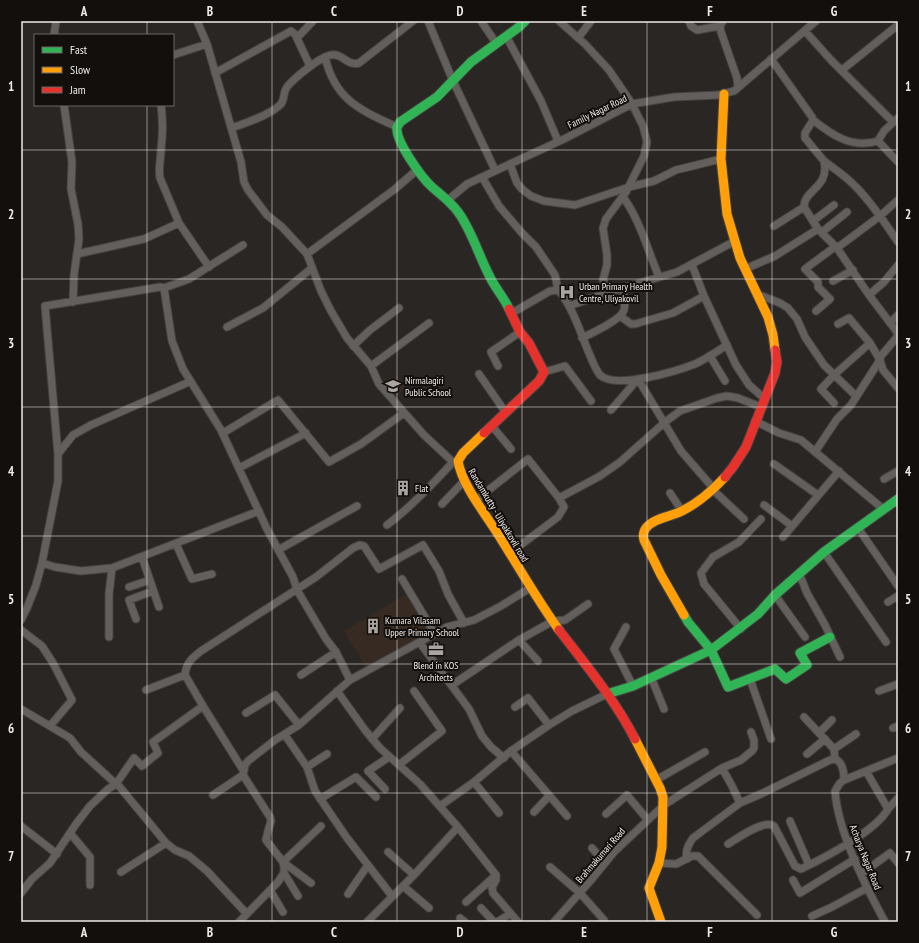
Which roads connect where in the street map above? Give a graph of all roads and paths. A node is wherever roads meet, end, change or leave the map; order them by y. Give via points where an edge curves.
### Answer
1 (56, 21) edge
2 (314, 21) edge
3 (413, 21) edge
4 (428, 21) edge
5 (481, 21) edge
6 (525, 21) edge
7 (559, 21) edge
8 (591, 21) edge
9 (689, 21) edge
10 (816, 21) edge
11 (200, 22) edge
12 (722, 24) edge
13 (898, 25) edge
14 (805, 31) junction
15 (54, 34) edge
16 (506, 36) junction
17 (297, 38) junction
18 (578, 38) junction
19 (496, 43) junction
20 (207, 44) junction
21 (174, 55) edge
22 (325, 57) junction
23 (771, 59) junction
24 (310, 66) junction
25 (842, 70) junction
26 (215, 73) junction
27 (453, 81) junction
28 (738, 87) junction
29 (724, 94) junction
30 (632, 104) junction
31 (64, 106) edge
32 (161, 106) edge
33 (812, 120) junction
34 (895, 120) edge
35 (397, 127) junction
36 (232, 128) junction
37 (878, 141) junction
38 (558, 142) junction
39 (721, 159) junction
40 (824, 161) junction
41 (898, 162) edge
42 (510, 164) junction
43 (418, 169) junction
44 (494, 170) junction
45 (482, 177) junction
46 (629, 187) junction
47 (622, 197) junction
48 (448, 200) junction
49 (898, 200) edge
50 (834, 205) dead end
51 (804, 207) junction
52 (847, 212) dead end
53 (880, 216) junction
54 (813, 221) junction
55 (179, 223) junction
56 (774, 226) dead end
57 (820, 231) junction
58 (735, 241) junction
59 (898, 242) edge
60 (243, 245) dead end
61 (836, 247) junction
62 (77, 254) junction
63 (306, 254) junction
64 (692, 265) junction
65 (898, 265) edge
66 (209, 267) junction
67 (312, 268) junction
68 (745, 269) junction
69 (853, 270) junction
70 (660, 277) junction
71 (833, 281) dead end
72 (164, 288) junction
73 (622, 288) junction
74 (558, 290) junction
75 (609, 292) junction
76 (757, 294) junction
77 (869, 295) junction
78 (704, 296) junction
79 (73, 302) junction
80 (569, 306) junction
81 (399, 308) dead end
82 (816, 311) dead end
83 (512, 313) junction
84 (898, 315) edge
85 (620, 316) junction
86 (429, 323) dead end
87 (890, 323) junction
88 (838, 324) dead end
89 (227, 327) dead end
90 (520, 332) junction
91 (898, 332) edge
92 (582, 338) junction
93 (870, 343) junction
94 (727, 345) junction
95 (353, 346) junction
96 (710, 356) junction
97 (880, 360) junction
98 (371, 366) junction
99 (498, 366) dead end
100 (544, 372) junction
101 (479, 374) dead end
102 (834, 375) junction
103 (638, 379) junction
104 (725, 381) dead end
105 (189, 382) junction
106 (898, 387) edge
107 (856, 396) junction
108 (591, 401) dead end
109 (763, 403) junction
110 (834, 403) dead end
111 (611, 410) dead end
112 (404, 413) junction
113 (506, 413) junction
114 (755, 421) junction
115 (664, 422) junction
116 (492, 426) junction
117 (222, 433) junction
118 (306, 434) junction
119 (511, 450) dead end
120 (815, 452) junction
121 (58, 454) junction
122 (456, 461) junction
123 (774, 464) dead end
124 (240, 468) junction
125 (898, 470) edge
126 (839, 471) junction
127 (884, 479) dead end
128 (465, 480) junction
129 (714, 489) junction
130 (670, 493) dead end
131 (818, 495) junction
132 (559, 498) junction
133 (476, 500) junction
134 (898, 500) edge
135 (442, 504) dead end
136 (764, 505) dead end
137 (357, 506) dead end
138 (883, 509) junction
139 (259, 511) junction
140 (682, 511) junction
141 (744, 519) dead end
142 (761, 519) dead end
143 (386, 525) dead end
144 (792, 526) junction
145 (858, 528) junction
146 (783, 537) dead end
147 (176, 544) junction
148 (278, 550) junction
149 (824, 552) junction
150 (510, 553) junction
151 (142, 557) junction
152 (42, 563) junction
153 (112, 568) junction
154 (799, 573) junction
155 (212, 574) dead end
156 (402, 579) dead end
157 (150, 580) junction
158 (898, 586) edge
159 (129, 587) dead end
160 (530, 588) junction
161 (297, 590) junction
162 (154, 591) junction
163 (775, 595) junction
164 (898, 596) edge
165 (888, 602) dead end
166 (588, 604) dead end
167 (159, 607) dead end
168 (136, 619) dead end
169 (21, 620) edge
170 (553, 621) junction
171 (464, 623) junction
172 (626, 627) dead end
173 (741, 629) junction
174 (21, 630) edge
175 (435, 634) junction
176 (108, 637) dead end
177 (805, 637) dead end
178 (830, 637) junction
179 (519, 640) junction
180 (886, 642) dead end
181 (420, 643) junction
182 (711, 650) junction
183 (336, 652) junction
184 (840, 658) dead end
185 (538, 661) dead end
186 (185, 674) junction
187 (301, 675) dead end
188 (651, 677) junction
189 (750, 679) junction
190 (350, 680) junction
191 (898, 684) edge
192 (452, 685) junction
193 (633, 686) junction
194 (146, 690) dead end
195 (337, 691) junction
196 (414, 691) dead end
197 (879, 691) dead end
198 (607, 694) junction
199 (203, 706) junction
200 (515, 707) dead end
201 (400, 708) dead end
202 (21, 709) edge
203 (664, 709) dead end
204 (246, 713) dead end
205 (804, 717) dead end
206 (832, 720) dead end
207 (299, 725) junction
208 (50, 726) junction
209 (549, 726) junction
210 (751, 732) dead end
211 (819, 732) junction
212 (285, 734) junction
213 (856, 734) dead end
214 (372, 739) junction
215 (825, 739) junction
216 (771, 740) dead end
217 (834, 749) junction
218 (511, 751) junction
219 (705, 752) dead end
220 (327, 754) dead end
221 (807, 754) dead end
222 (389, 757) junction
223 (504, 758) junction
224 (898, 758) edge
225 (836, 759) junction
226 (400, 764) junction
227 (307, 767) junction
228 (722, 768) junction
229 (866, 771) junction
230 (243, 772) junction
231 (656, 780) junction
232 (844, 780) junction
233 (474, 782) junction
234 (116, 784) junction
235 (385, 789) dead end
236 (213, 796) dead end
237 (549, 796) junction
238 (376, 797) dead end
239 (898, 798) edge
240 (320, 799) junction
241 (740, 803) junction
242 (664, 805) junction
243 (440, 806) junction
244 (888, 809) junction
245 (534, 812) dead end
246 (499, 813) dead end
247 (606, 814) dead end
248 (567, 816) dead end
249 (647, 819) junction
250 (790, 821) dead end
251 (21, 826) edge
252 (321, 826) dead end
253 (458, 827) junction
254 (70, 833) junction
255 (166, 843) junction
256 (848, 843) junction
257 (728, 844) dead end
258 (592, 848) dead end
259 (388, 852) dead end
260 (57, 854) junction
261 (687, 859) junction
262 (855, 859) junction
263 (283, 862) junction
264 (605, 863) junction
265 (659, 863) junction
266 (898, 863) edge
267 (368, 865) junction
268 (809, 865) junction
269 (550, 867) dead end
270 (121, 872) dead end
271 (284, 873) junction
272 (861, 874) junction
273 (414, 875) junction
274 (496, 875) junction
275 (793, 880) dead end
276 (311, 883) dead end
277 (23, 884) edge
278 (90, 885) dead end
279 (403, 886) junction
280 (867, 888) junction
281 (270, 890) junction
282 (21, 893) edge
283 (348, 894) dead end
284 (580, 894) junction
285 (298, 896) dead end
286 (392, 896) junction
287 (466, 902) dead end
288 (428, 908) dead end
289 (481, 908) dead end
290 (283, 912) dead end
291 (247, 914) junction
292 (510, 914) junction
293 (757, 916) dead end
294 (812, 916) dead end
295 (604, 920) dead end
296 (369, 921) edge
297 (556, 921) edge
298 (239, 922) edge
299 (496, 922) edge
300 (518, 922) edge
301 (661, 922) edge
302 (885, 922) edge

1 - 15 street
2 - 17 street
3 - 22 street via 359,63 350,63 336,55
4 - 27 street
5 - 19 street
6 - 16 street
7 - 18 street
8 - 18 street
9 - 12 street via 692,28 697,30
10 - 14 street, Family Nagar Road
11 - 20 street
12 - 28 street via 726,50
13 - 25 street
14 - 23 street, Family Nagar Road
14 - 25 street
16 - 19 street
16 - 38 street via 541,100
17 - 24 street
17 - 26 street via 294,32 289,32
18 - 30 street via 610,70
19 - 27 street via 471,62
20 - 21 street
20 - 26 street
22 - 24 street
22 - 35 street via 331,75 347,100 365,112
23 - 28 street, Family Nagar Road
23 - 33 street
24 - 36 street via 286,88 284,99 279,106
25 - 34 street
26 - 36 street
27 - 35 street via 437,97 400,122
27 - 44 street
28 - 29 street, Family Nagar Road
29 - 30 street, Family Nagar Road via 674,97
29 - 39 street
30 - 38 street, Family Nagar Road
30 - 46 street via 643,126 647,142 644,156
31 - 62 street via 72,162 71,189 78,224
32 - 55 street via 162,148 158,170
33 - 37 street via 832,135 844,140 866,144
33 - 40 street via 805,138
34 - 37 street
35 - 43 street via 406,153
36 - 63 street via 248,190 267,214
37 - 41 street
38 - 42 street, Family Nagar Road
39 - 46 street via 676,170 654,181
39 - 58 street via 727,214
40 - 51 street via 824,178 807,198
40 - 53 street via 846,177
42 - 44 street, Family Nagar Road
42 - 46 street via 522,189 544,201 575,205
43 - 48 street via 431,186
43 - 63 street via 395,189
44 - 45 street, Family Nagar Road
45 - 48 street, Family Nagar Road via 467,184
45 - 74 street via 499,206 536,247 555,275
46 - 47 street
47 - 70 street via 644,238
47 - 75 street via 606,219 603,228 607,265 603,280
48 - 83 street via 459,213 489,276
49 - 53 street
50 - 54 street
51 - 54 street
51 - 56 street
52 - 57 street
53 - 59 street
53 - 61 street
54 - 57 street
55 - 62 street via 144,239
55 - 66 street
57 - 61 street
57 - 68 street via 776,256
58 - 64 street
58 - 68 street
60 - 66 street
61 - 69 street
61 - 82 street via 805,269 830,299
62 - 79 street
63 - 67 street
64 - 70 street
64 - 78 street
65 - 77 street
66 - 72 street
67 - 89 street via 263,308
67 - 95 street via 331,311
68 - 76 street
69 - 71 street
69 - 77 street
70 - 73 street
72 - 79 street
72 - 105 street via 172,341
73 - 75 street
73 - 85 street via 625,306
74 - 80 street
74 - 83 street via 550,290
75 - 80 street
76 - 102 street via 788,308 824,365
76 - 109 street via 768,317 777,362
77 - 87 street
78 - 85 street via 673,312 635,324
78 - 94 street
79 - 121 street via 45,306
80 - 92 street
81 - 95 street
83 - 90 street
84 - 87 street
85 - 92 street
86 - 98 street
87 - 91 street
88 - 93 street via 849,318
90 - 99 street via 490,352
90 - 100 street via 529,343
91 - 97 street
92 - 103 street via 595,367 602,376 613,380
93 - 97 street
93 - 102 street
94 - 96 street
94 - 109 street via 743,378
95 - 98 street
96 - 103 street via 678,370
96 - 104 street
97 - 106 street via 883,370
97 - 107 street
98 - 112 street via 379,384
100 - 108 street via 565,366
100 - 113 street, Randamkutty - Uliyakkovil road via 539,381
101 - 113 street
102 - 107 street
102 - 110 street via 821,389
103 - 111 street
103 - 115 street
105 - 117 street
105 - 121 street via 73,435
107 - 120 street
109 - 114 street
109 - 115 street via 721,396 680,412
112 - 118 street via 361,444 329,462
112 - 122 street via 424,435
113 - 116 street, Randamkutty - Uliyakkovil road
114 - 120 street via 801,440
114 - 129 street via 746,447
115 - 129 street via 681,451
115 - 132 street via 620,462
116 - 119 street
116 - 122 street, Randamkutty - Uliyakkovil road
117 - 118 street via 278,400
117 - 124 street
118 - 124 street
120 - 126 street
121 - 152 street via 58,482
122 - 128 street, Randamkutty - Uliyakkovil road
122 - 143 street via 428,490
123 - 131 street
124 - 139 street
125 - 127 street
126 - 131 street
126 - 138 street
128 - 133 street, Randamkutty - Uliyakkovil road
128 - 135 street
129 - 140 street
129 - 141 street
130 - 140 street
131 - 144 street
132 - 133 street via 528,459
132 - 150 street via 564,507 558,517
133 - 150 street, Randamkutty - Uliyakkovil road
134 - 138 street
136 - 144 street
137 - 148 street
138 - 145 street
139 - 147 street
139 - 148 street
140 - 182 street via 660,519 646,528 644,540 688,622
142 - 173 street via 739,542 713,557 701,573 704,584
144 - 146 street
145 - 149 street
145 - 158 street
147 - 151 street
147 - 155 street via 192,579
148 - 161 street
149 - 154 street
149 - 180 street
150 - 160 street, Randamkutty - Uliyakkovil road
151 - 153 street
151 - 157 street
152 - 153 street via 81,571
152 - 169 street
153 - 176 street
154 - 163 street
154 - 178 street
156 - 175 street
157 - 159 street
157 - 162 street
160 - 170 street, Randamkutty - Uliyakkovil road
160 - 171 street via 501,606
161 - 171 street via 360,545 364,546 379,569 423,545 439,571
161 - 183 street
161 - 186 street via 192,658
162 - 167 street
162 - 168 street via 129,600
163 - 173 street
163 - 177 street
164 - 165 street
166 - 170 street via 565,620
170 - 179 street
170 - 198 street, Randamkutty - Uliyakkovil road
171 - 175 street via 447,627
172 - 193 street via 614,649
173 - 182 street
174 - 208 street via 42,646 72,700
175 - 181 street
178 - 184 street
178 - 189 street via 800,653 807,665 786,678 774,669
179 - 185 street
179 - 192 street
181 - 190 street
181 - 192 street
182 - 188 street
182 - 189 street via 728,687
183 - 187 street
183 - 190 street
186 - 194 street
186 - 199 street
188 - 193 street
188 - 203 street
189 - 216 street
190 - 195 street
191 - 197 street
192 - 223 street via 469,709 482,736
193 - 198 street
195 - 207 street
195 - 214 street
196 - 226 street via 442,731
198 - 209 street via 572,711
198 - 231 street, Randamkutty - Uliyakkovil road via 627,724
199 - 230 street
199 - 234 street via 153,742 158,753 142,766 134,758
200 - 209 street via 528,698
201 - 214 street
202 - 208 street
204 - 207 street via 275,695
205 - 211 street
206 - 211 street
207 - 212 street
208 - 234 street via 70,738 81,752
209 - 218 street
210 - 228 street, Brahmakumari Road via 754,740 752,751 741,760
211 - 215 street
212 - 227 street
212 - 230 street via 248,761
213 - 217 street
214 - 222 street
215 - 217 street
215 - 221 street
217 - 225 street
218 - 223 street
218 - 237 street
219 - 231 street
220 - 227 street
222 - 226 street
222 - 235 street via 368,771
223 - 233 street
224 - 229 street
225 - 232 street via 840,762
225 - 241 street via 819,764
226 - 243 street
227 - 240 street
228 - 241 street
228 - 242 street, Brahmakumari Road
229 - 232 street
229 - 244 street
230 - 236 street
230 - 263 street via 270,817 266,840
231 - 242 street, Randamkutty - Uliyakkovil road
232 - 256 street, Acharya Nagar Road via 835,791
233 - 243 street
233 - 246 street
234 - 254 street via 90,806
234 - 255 street
237 - 245 street
237 - 248 street
238 - 240 street via 356,777
239 - 244 street
240 - 267 street
241 - 261 street via 693,838 688,845
242 - 249 street, Brahmakumari Road
242 - 265 street, Randamkutty - Uliyakkovil road
243 - 253 street
244 - 256 street via 884,816
247 - 249 street via 627,794
249 - 264 street, Brahmakumari Road
250 - 268 street
251 - 260 street
252 - 263 street
253 - 273 street
253 - 274 street
254 - 260 street
254 - 278 street via 90,857
255 - 270 street
255 - 291 street via 189,856 207,871
256 - 262 street, Acharya Nagar Road
256 - 268 street
257 - 268 street via 765,824 772,824 795,866 801,869
258 - 264 street
259 - 273 street
260 - 277 street via 50,863
261 - 265 street via 676,864
261 - 293 street via 694,855 698,856
262 - 272 street, Acharya Nagar Road
262 - 275 street via 800,893
263 - 271 street
263 - 276 street
264 - 284 street, Brahmakumari Road
265 - 301 street, Randamkutty - Uliyakkovil road via 649,888
266 - 272 street via 890,853
267 - 283 street
267 - 286 street
269 - 284 street
271 - 281 street
271 - 285 street
272 - 280 street, Acharya Nagar Road
273 - 279 street
274 - 287 street
274 - 292 street via 492,890
277 - 282 street
279 - 286 street
279 - 288 street
280 - 294 street
280 - 302 street, Acharya Nagar Road
281 - 290 street
281 - 291 street
284 - 295 street
284 - 297 street, Brahmakumari Road
286 - 296 street
289 - 299 street
291 - 298 street
292 - 299 street
292 - 300 street

